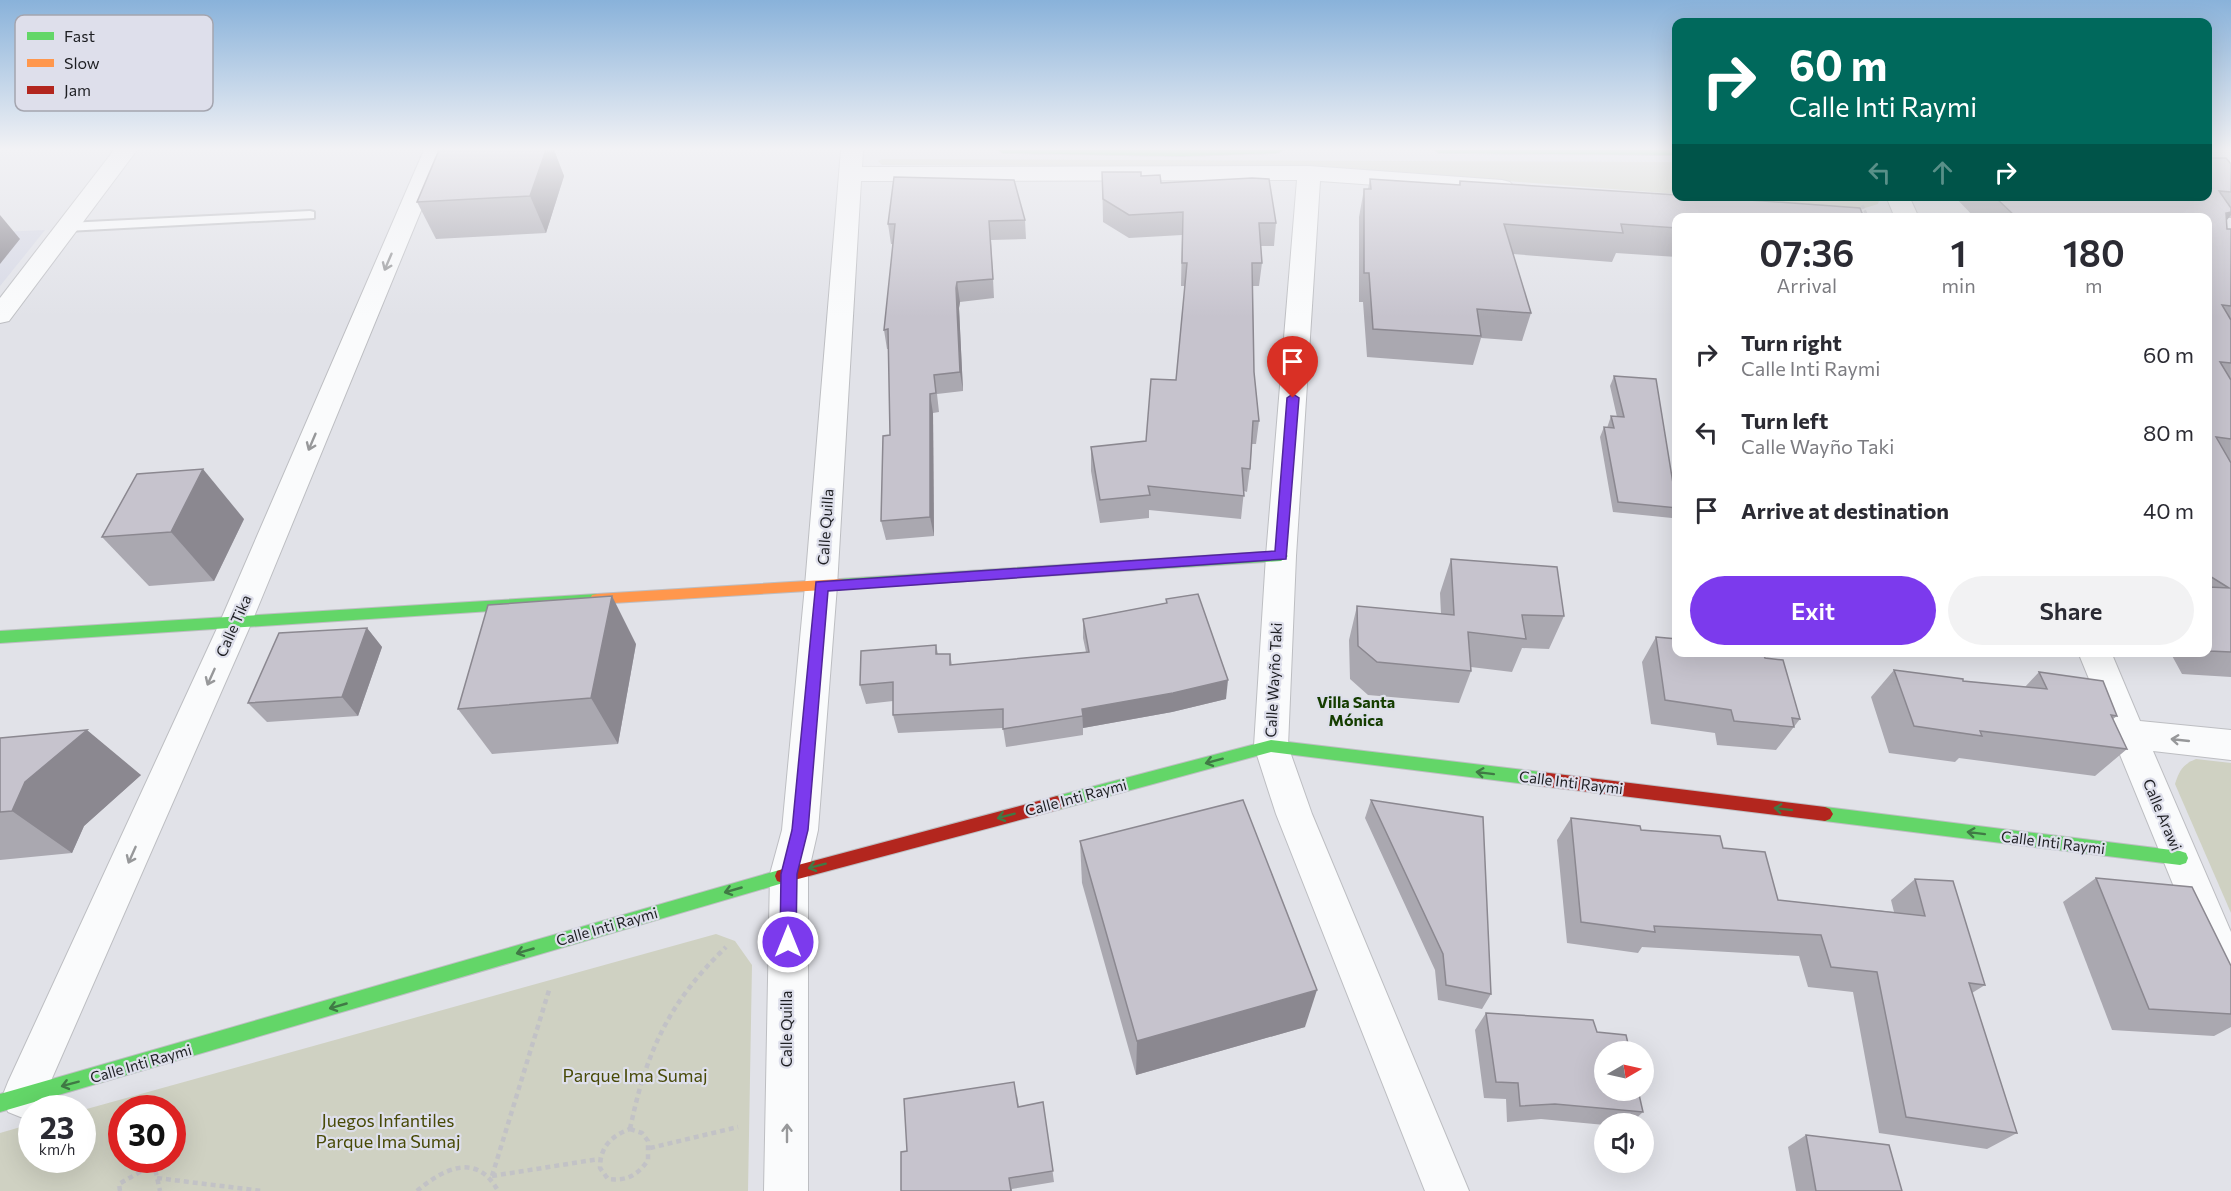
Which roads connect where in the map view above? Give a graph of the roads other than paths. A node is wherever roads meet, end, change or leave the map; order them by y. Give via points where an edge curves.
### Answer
1 (83, 206) edge
2 (412, 206) edge
3 (849, 206) edge
4 (1307, 206) edge
5 (310, 215) dead end
6 (67, 227) junction
7 (0, 315) edge
8 (1281, 556) junction
9 (821, 586) junction
10 (235, 624) junction
11 (0, 637) edge
12 (2096, 657) edge
13 (2128, 734) junction
14 (2231, 745) edge
15 (1271, 746) junction
16 (2180, 858) junction
17 (789, 874) junction
18 (2231, 978) edge
19 (11, 1100) edge
20 (786, 1191) edge
21 (1447, 1191) edge

1 - 6 street
2 -> 10 street, Calle Tika
3 - 9 street, Calle Quilla
4 - 8 street, Calle Wayño Taki
5 - 6 lane
6 - 7 street
8 - 9 street
8 - 15 street, Calle Wayño Taki
9 - 10 street
9 - 17 street, Calle Quilla via 800,830
10 - 11 street
10 -> 19 street, Calle Tika
12 - 13 street, Calle Arawi
14 -> 13 street
13 - 16 street, Calle Arawi
16 -> 15 street, Calle Inti Raymi
15 -> 17 street, Calle Inti Raymi
15 - 21 street, Calle Wayño Taki via 1294,814
16 - 18 street, Calle Arawi
17 -> 19 street, Calle Inti Raymi
20 -> 17 street, Calle Quilla

